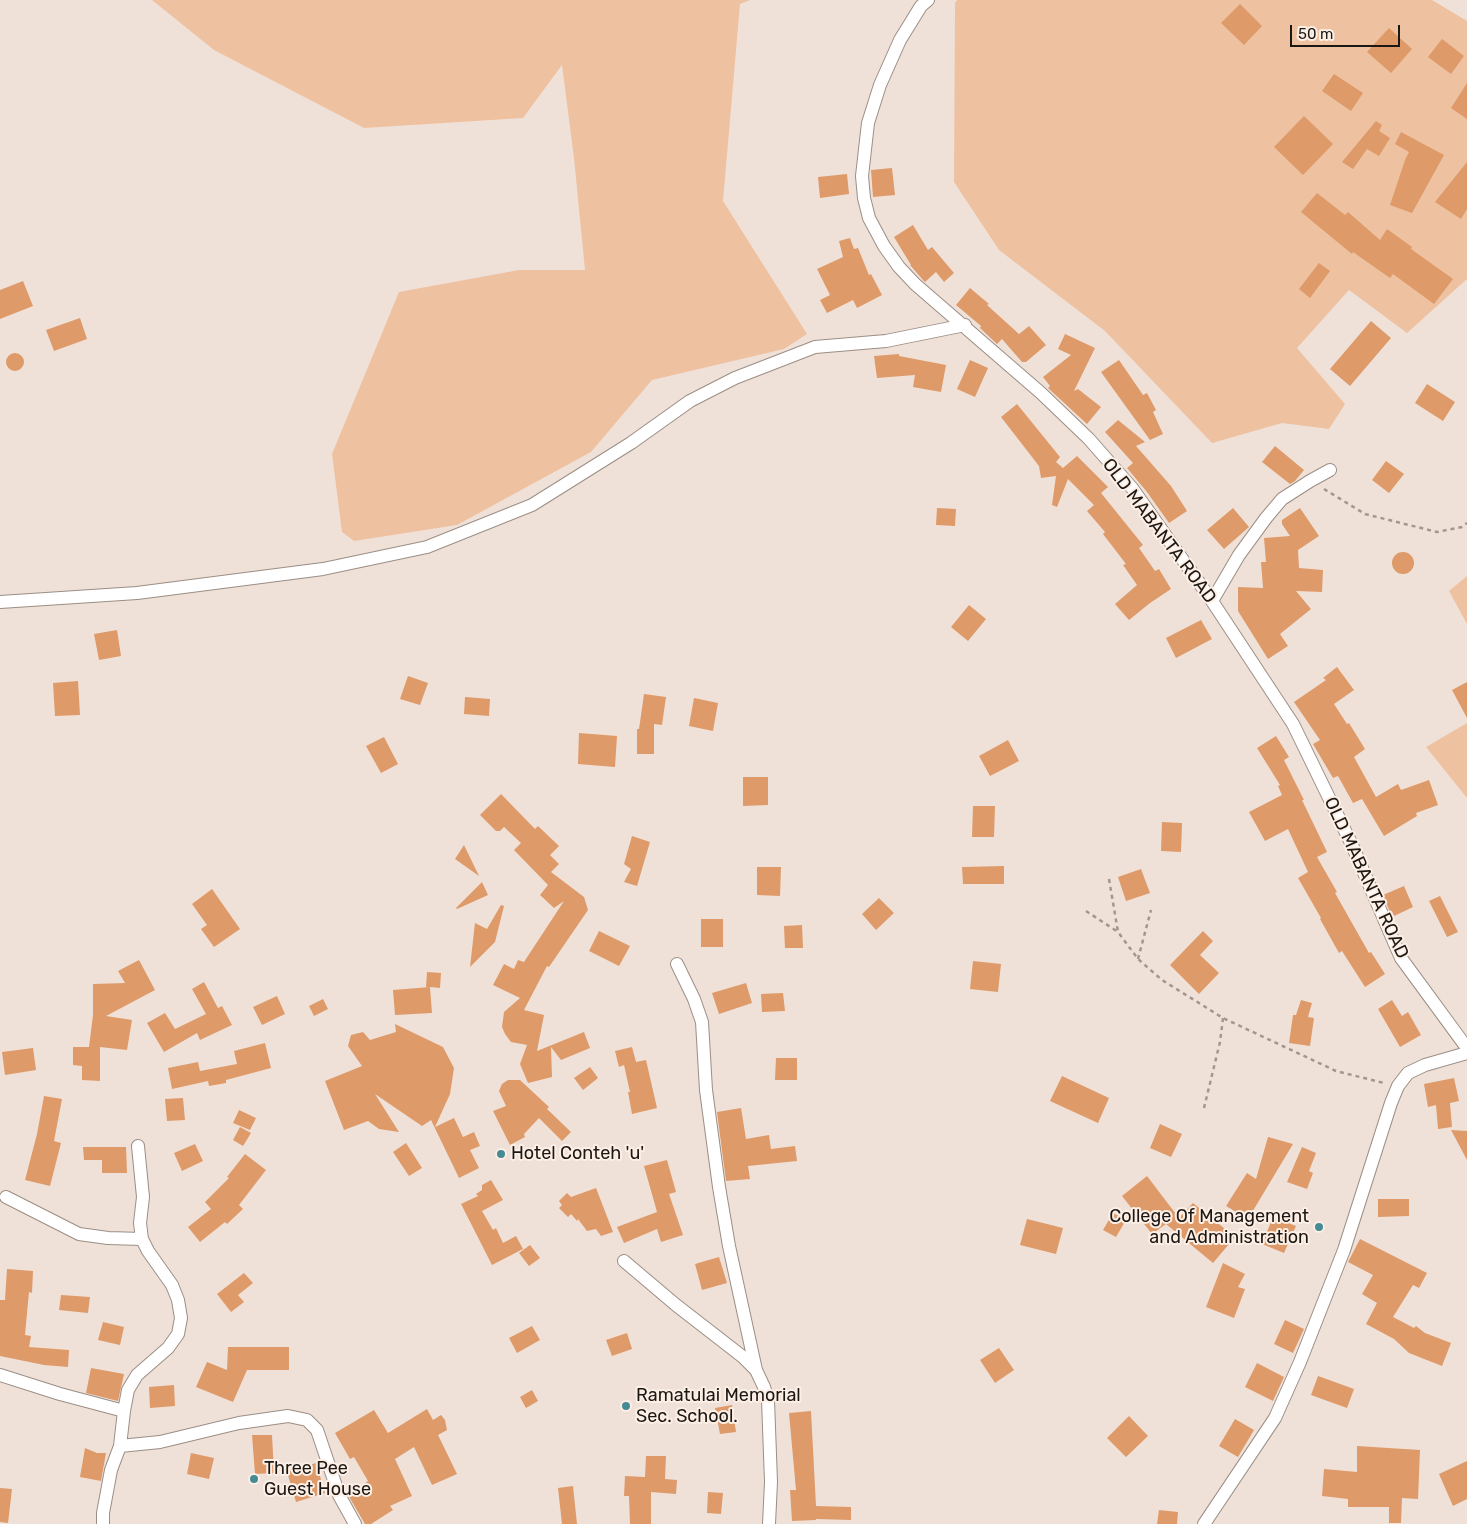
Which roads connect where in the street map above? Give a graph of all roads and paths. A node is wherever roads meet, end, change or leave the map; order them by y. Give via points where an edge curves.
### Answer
1 (928, 0) edge
2 (965, 325) junction
3 (1330, 470) dead end
4 (1310, 481) junction
5 (1467, 523) edge
6 (1212, 601) junction
7 (0, 602) edge
8 (1109, 879) dead end
9 (1150, 910) dead end
10 (1086, 911) dead end
11 (1118, 932) junction
12 (1138, 959) junction
13 (677, 964) dead end
14 (1223, 1018) junction
15 (1467, 1048) edge
16 (1467, 1052) edge
17 (1398, 1086) junction
18 (1204, 1108) dead end
19 (138, 1146) dead end
20 (6, 1197) dead end
21 (142, 1239) junction
22 (624, 1260) dead end
23 (756, 1370) junction
24 (0, 1375) edge
25 (124, 1411) junction
26 (120, 1446) junction
27 (103, 1524) edge
28 (355, 1524) edge
29 (769, 1524) edge
30 (1204, 1524) edge

1 - 2 street, OLD MABANTA ROAD via 900,40 875,100 868,123 862,176 864,198 869,218 899,267
2 - 6 street, OLD MABANTA ROAD via 1089,439 1132,488
2 - 7 street via 886,341 815,347 736,378 690,401 631,444 532,505 426,547 323,569 137,593
3 - 4 street
4 - 5 path via 1365,514 1437,532
4 - 6 street via 1282,499 1266,518
6 - 15 street, OLD MABANTA ROAD via 1293,724 1352,845 1401,958
8 - 11 path
9 - 12 path
10 - 11 path
11 - 12 path
12 - 14 path via 1162,980
13 - 23 street via 702,1022 714,1152 729,1246
14 - 17 path via 1336,1071
14 - 18 path
16 - 17 street via 1408,1073
17 - 30 street via 1344,1250 1300,1362 1275,1418
19 - 21 street via 143,1197
20 - 21 street via 80,1234
21 - 25 street via 172,1284 181,1318 178,1334 168,1348 137,1375 128,1390
22 - 23 street
23 - 29 street via 768,1400
24 - 25 street
25 - 26 street
26 - 27 street via 111,1470
26 - 28 street via 160,1442 239,1423 288,1416 307,1420 317,1430 340,1495

